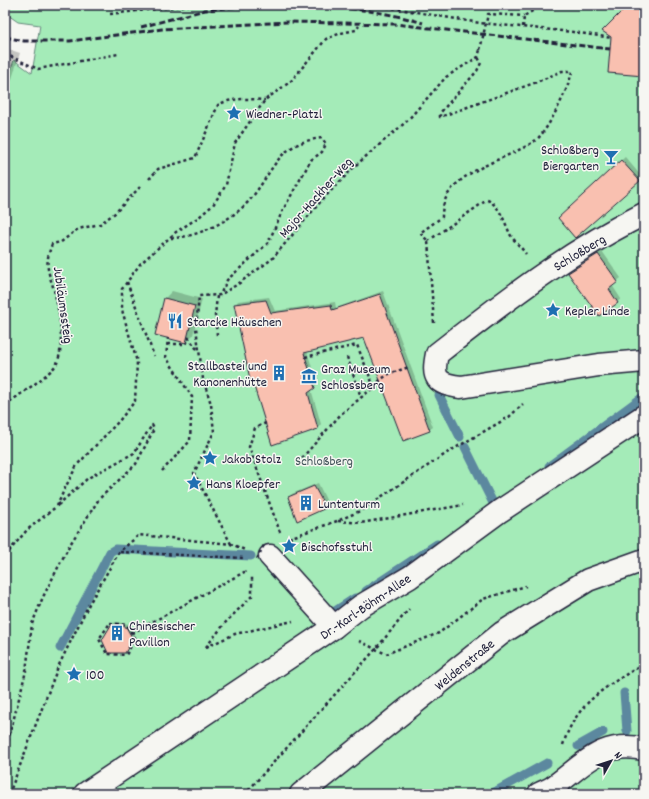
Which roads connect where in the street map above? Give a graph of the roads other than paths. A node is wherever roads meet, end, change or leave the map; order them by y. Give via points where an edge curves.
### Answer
1 (644, 214) edge
2 (644, 361) edge
3 (644, 416) edge
4 (267, 551) road end
5 (644, 560) edge
6 (334, 627) junction
7 (644, 749) edge
8 (85, 794) edge
9 (301, 794) edge
10 (539, 794) edge

1 - 2 street, Schloßberg via 542,274 443,349 434,370 445,384 461,387 599,365
3 - 6 street, Dr.-Karl-Böhm-Allee via 500,511 410,577 361,606
4 - 6 street
5 - 9 street, Weldenstraße via 588,580 502,633
6 - 8 street, Dr.-Karl-Böhm-Allee
7 - 10 street via 618,747 600,751 551,788

